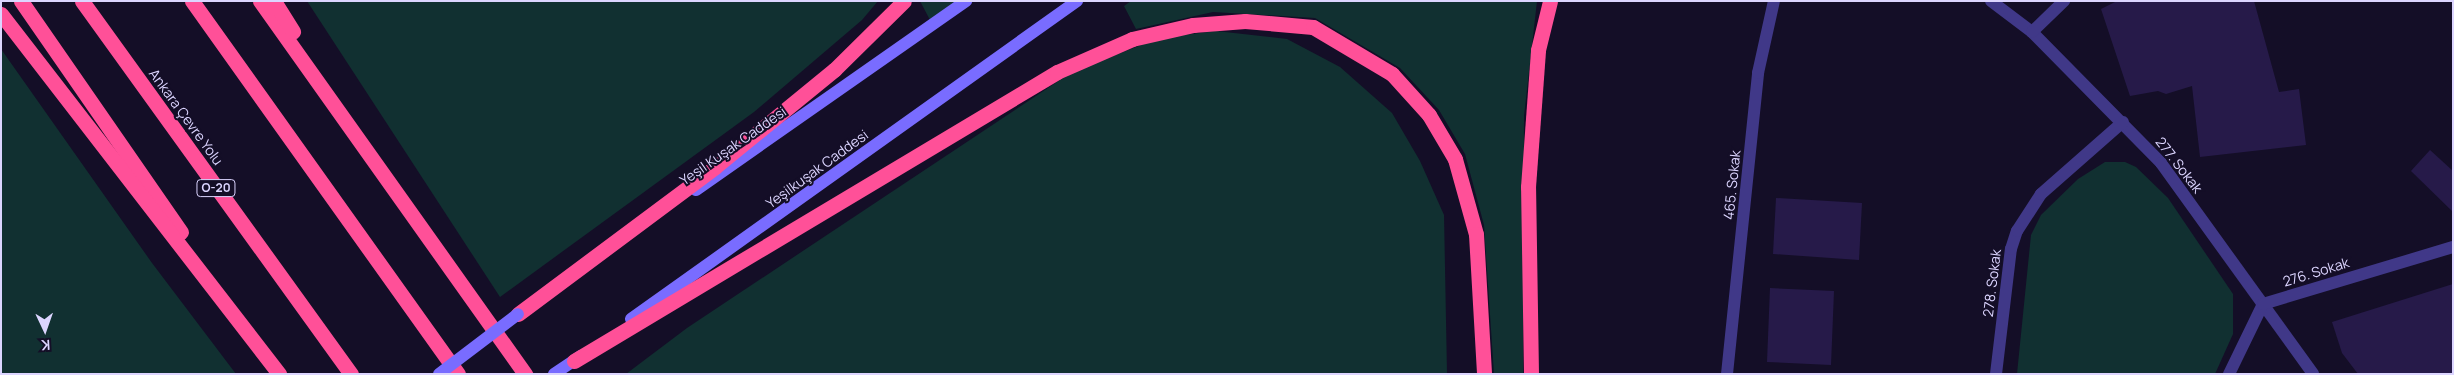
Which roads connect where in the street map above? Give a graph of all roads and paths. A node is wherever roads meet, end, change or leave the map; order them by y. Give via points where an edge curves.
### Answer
1 (21, 1) edge
2 (82, 1) edge
3 (192, 1) edge
4 (260, 1) edge
5 (274, 1) edge
6 (904, 1) edge
7 (966, 1) edge
8 (1077, 1) edge
9 (1550, 1) edge
10 (1774, 1) edge
11 (1991, 1) edge
12 (2064, 1) edge
13 (1, 14) edge
14 (2032, 32) junction
15 (2123, 122) junction
16 (373, 160) junction
17 (2453, 247) edge
18 (2263, 304) junction
19 (518, 314) junction
20 (574, 361) junction
21 (279, 374) edge
22 (351, 374) edge
23 (439, 374) edge
24 (458, 374) edge
25 (525, 374) edge
26 (554, 374) edge
27 (1484, 374) edge
28 (1531, 374) edge
29 (1727, 374) edge
30 (1996, 374) edge
31 (2229, 374) edge
32 (2313, 374) edge

1 - 21 highway
2 - 22 highway, Ankara Çevre Yolu / O-20
3 - 24 highway
4 - 16 highway
5 - 16 highway
6 - 19 highway via 834,70 715,167
7 - 19 main road, Yeşil Kuşak Caddesi
8 - 20 main road, Yeşilkuşak Caddesi
9 - 28 highway via 1538,50 1528,187
10 - 29 street, 465. Sokak via 1758,73
11 - 14 street, 277. Sokak
12 - 14 street
13 - 21 highway
14 - 15 street, 277. Sokak
15 - 18 street, 277. Sokak via 2161,163
15 - 30 street, 278. Sokak via 2041,194 2017,231 2011,249
16 - 25 highway
17 - 18 street, 276. Sokak
18 - 31 street
18 - 32 street, 277. Sokak
19 - 23 main road, Yeşil Kuşak Caddesi, bridge
20 - 26 main road, Yeşilkuşak Caddesi
20 - 27 highway via 1057,72 1132,39 1193,25 1245,21 1313,27 1392,74 1429,115 1455,159 1476,234

